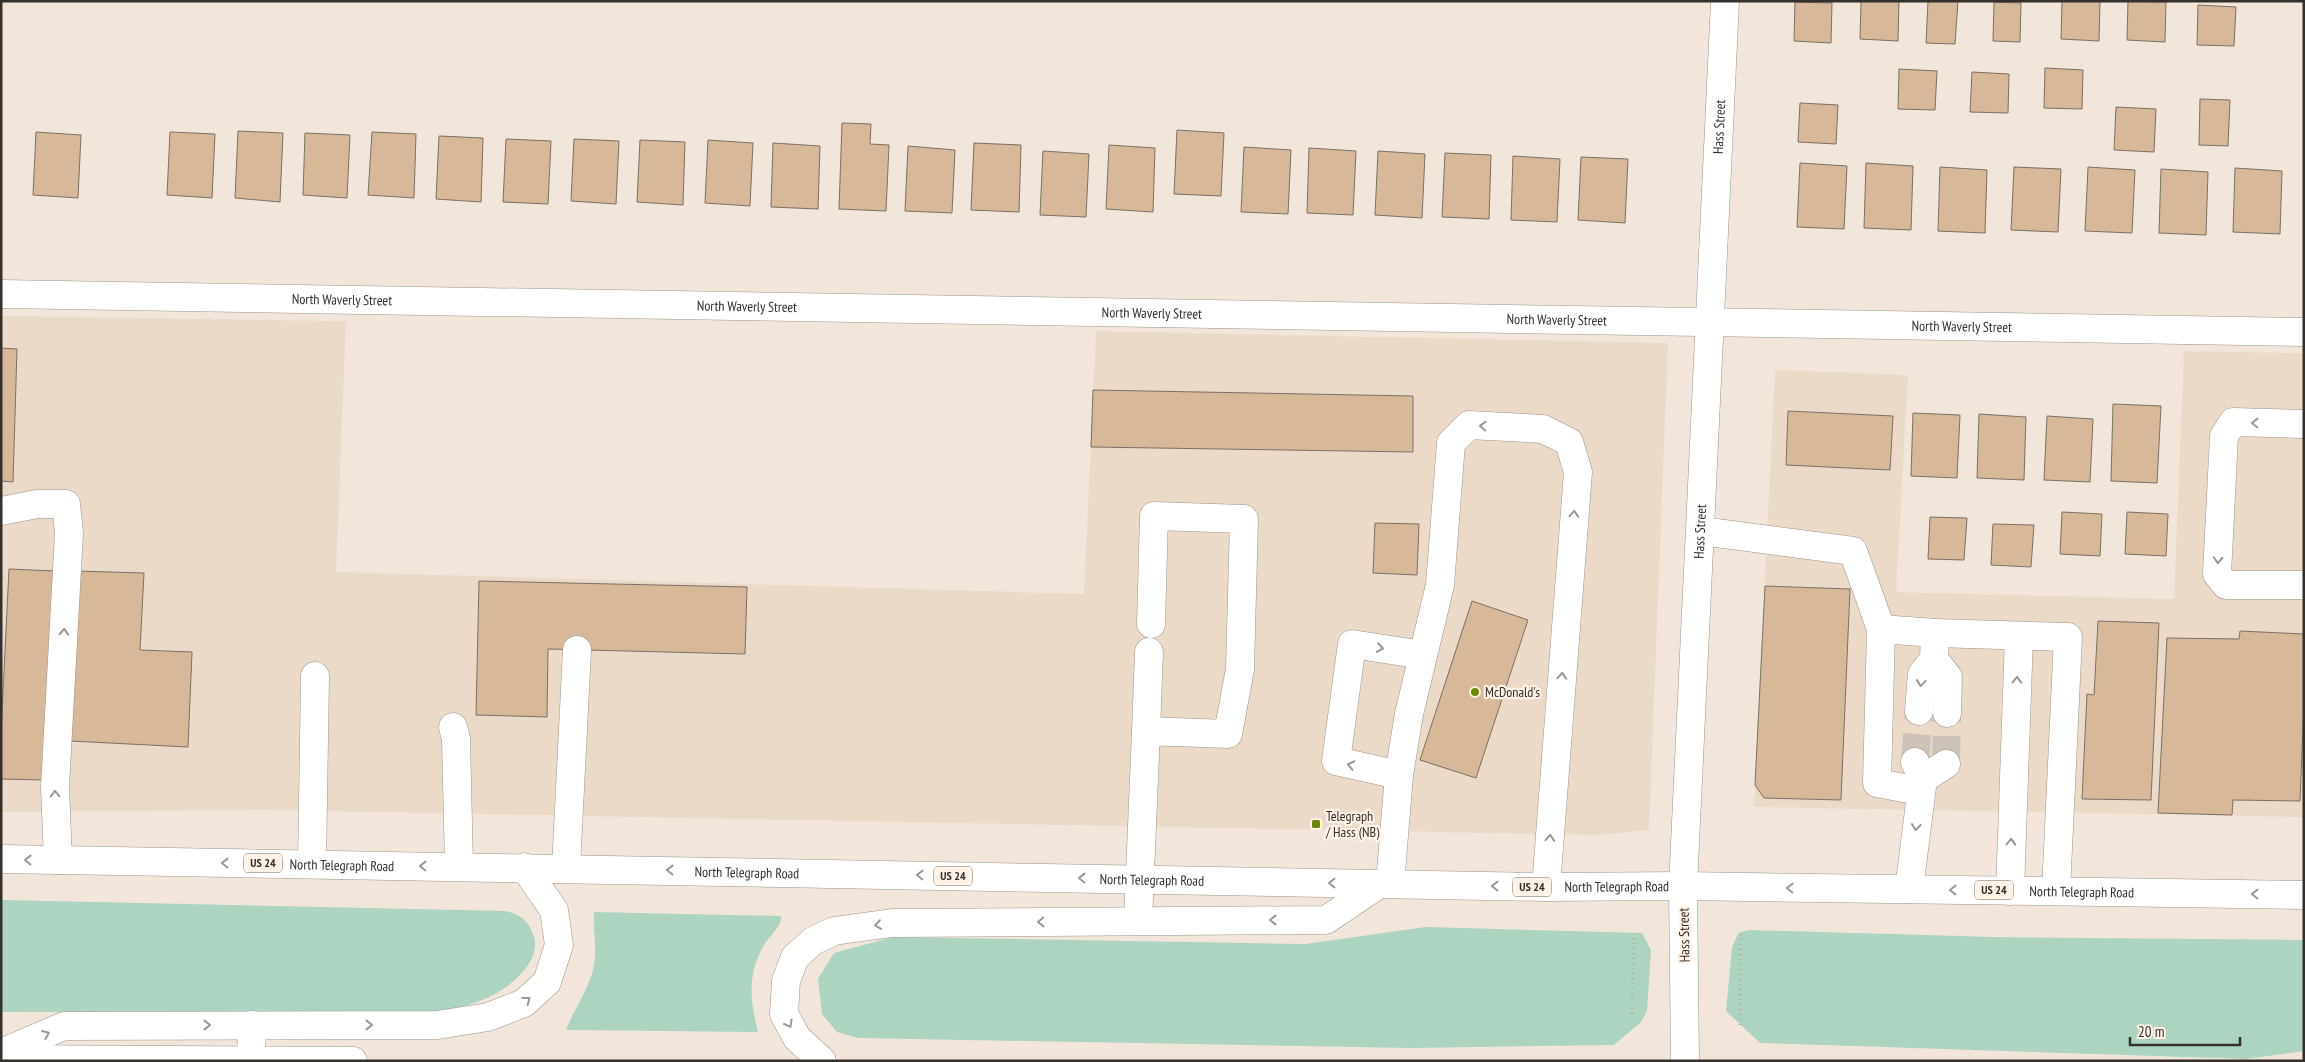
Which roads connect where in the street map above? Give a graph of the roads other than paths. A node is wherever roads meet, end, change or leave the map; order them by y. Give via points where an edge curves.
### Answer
1 (1725, 1) edge
2 (1, 294) edge
3 (1710, 322) junction
4 (2304, 332) edge
5 (2304, 424) edge
6 (1, 511) edge
7 (1701, 531) junction
8 (2304, 585) edge
9 (1151, 624) dead end
10 (1880, 628) junction
11 (2018, 637) junction
12 (1934, 646) junction
13 (577, 650) dead end
14 (1149, 652) dead end
15 (1424, 654) junction
16 (315, 676) dead end
17 (1919, 710) tunnel mouth
18 (1947, 713) tunnel mouth
19 (452, 727) dead end
20 (1146, 731) junction
21 (1946, 764) dead end
22 (1399, 775) junction
23 (1919, 777) junction
24 (1, 859) edge
25 (58, 860) junction
26 (312, 864) junction
27 (459, 866) junction
28 (524, 867) junction
29 (566, 868) junction
30 (1138, 879) junction
31 (1385, 883) junction
32 (1683, 886) junction
33 (1546, 887) junction
34 (1909, 889) junction
35 (2010, 891) junction
36 (2056, 891) junction
37 (2304, 895) edge
38 (1138, 921) junction
39 (252, 1025) junction
40 (1, 1053) edge
41 (1, 1059) edge
42 (251, 1060) edge
43 (353, 1061) edge
44 (822, 1061) edge
45 (1685, 1061) edge

1 - 3 main road, Hass Street
2 - 3 main road, North Waverly Street
3 - 4 main road, North Waverly Street
3 - 7 main road, Hass Street
5 -> 8 main road via 2232,422 2224,436 2217,574 2226,585
25 -> 6 main road via 55,787 69,533 66,504 37,504
7 - 10 main road via 1853,551
7 - 32 main road, Hass Street
9 - 20 main road via 1154,516 1244,519 1240,668 1228,734
10 - 12 main road
10 - 23 main road via 1877,783
11 - 12 main road
35 -> 11 main road
11 - 36 main road via 2068,637
12 -> 17 main road via 1922,674
12 - 18 main road via 1948,677
13 - 29 main road
14 - 20 main road
15 - 22 main road via 1409,714
22 -> 15 main road via 1336,761 1352,644
33 -> 15 main road via 1578,472 1569,442 1542,428 1469,425 1451,443 1440,585
16 - 26 main road
19 - 27 main road via 456,739
20 - 30 main road
21 - 23 main road
22 - 31 main road
23 -> 34 main road
25 -> 24 main road, North Telegraph Road / US 24
26 -> 25 main road, North Telegraph Road / US 24
27 -> 26 main road, North Telegraph Road / US 24
27 - 28 main road, North Telegraph Road / US 24
28 - 29 main road, North Telegraph Road / US 24
39 -> 28 main road via 437,1025 488,1017 524,1003 547,982 559,945 554,910
30 -> 29 main road, North Telegraph Road / US 24
31 -> 30 main road, North Telegraph Road / US 24
30 - 38 main road
33 -> 31 main road, North Telegraph Road / US 24
31 -> 38 main road via 1326,920
32 - 33 main road, North Telegraph Road / US 24
34 -> 32 main road, North Telegraph Road / US 24
32 - 45 main road, Hass Street
35 -> 34 main road, North Telegraph Road / US 24
35 - 36 main road, North Telegraph Road / US 24
37 -> 36 main road, North Telegraph Road / US 24
38 -> 44 main road via 892,923 834,931 812,941 794,957 786,981 784,1014 797,1038
40 -> 39 main road via 64,1026
39 - 42 main road
41 - 42 main road
42 - 43 main road

